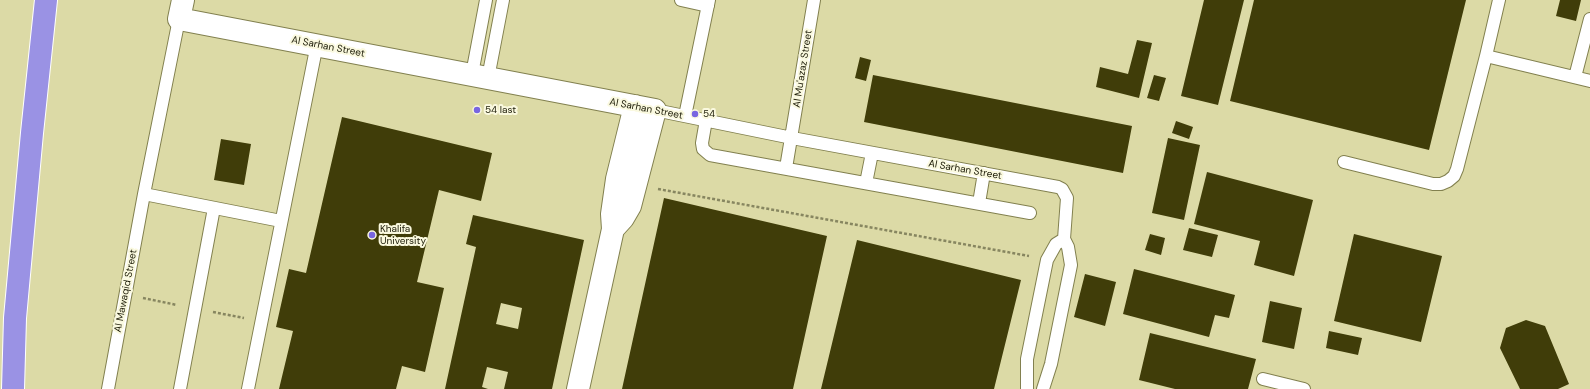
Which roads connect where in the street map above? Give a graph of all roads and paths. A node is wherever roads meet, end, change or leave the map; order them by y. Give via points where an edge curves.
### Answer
1 (46, 0) edge
2 (486, 0) edge
3 (503, 0) edge
4 (681, 0) edge
5 (814, 0) edge
6 (1499, 0) edge
7 (709, 3) edge
8 (181, 9) edge
9 (1590, 19) edge
10 (317, 44) junction
11 (1486, 56) junction
12 (480, 76) junction
13 (1575, 78) junction
14 (1590, 81) edge
15 (645, 108) junction
16 (685, 116) junction
17 (706, 120) junction
18 (792, 138) junction
19 (872, 153) junction
20 (1344, 162) dead end
21 (786, 168) junction
22 (984, 173) junction
23 (866, 183) junction
24 (656, 188) dead end
25 (144, 194) junction
26 (979, 203) junction
27 (214, 208) junction
28 (1030, 213) dead end
29 (281, 222) junction
30 (1064, 239) junction
31 (1034, 257) dead end
32 (1263, 379) dead end
33 (13, 389) edge
34 (108, 389) edge
35 (180, 389) edge
36 (248, 389) edge
37 (578, 389) edge
38 (1027, 389) edge
39 (1043, 389) edge
40 (1304, 389) edge

1 - 33 highway via 15,318
2 - 12 lane
3 - 12 lane
4 - 7 lane
5 - 18 lane, Al Mu'azaz Street
6 - 11 lane
7 - 16 lane
8 - 10 street, Al Sarhan Street
8 - 25 lane, Al Mawaqid Street
9 - 13 lane
10 - 12 street, Al Sarhan Street
10 - 29 lane
11 - 13 lane
11 - 20 lane via 1457,169 1448,181 1433,184
12 - 15 street, Al Sarhan Street
13 - 14 lane
15 - 16 lane, Al Sarhan Street
15 - 37 street via 630,206 613,229
16 - 17 lane, Al Sarhan Street
17 - 18 lane, Al Sarhan Street
17 - 21 lane via 702,143 703,149 710,155
18 - 19 lane, Al Sarhan Street
18 - 21 lane, Al Mu'azaz Street
19 - 22 lane, Al Sarhan Street
19 - 23 lane
21 - 23 lane
22 - 26 lane
22 - 30 lane, Al Sarhan Street via 1062,189 1067,198
23 - 26 lane
24 - 31 path
25 - 27 lane
25 - 34 lane, Al Mawaqid Street
26 - 28 lane
27 - 29 lane
27 - 35 lane
29 - 36 lane
30 - 38 lane via 1056,244 1047,260 1027,359
30 - 39 lane, Al Sarhan Street via 1071,265 1051,364
32 - 40 lane

